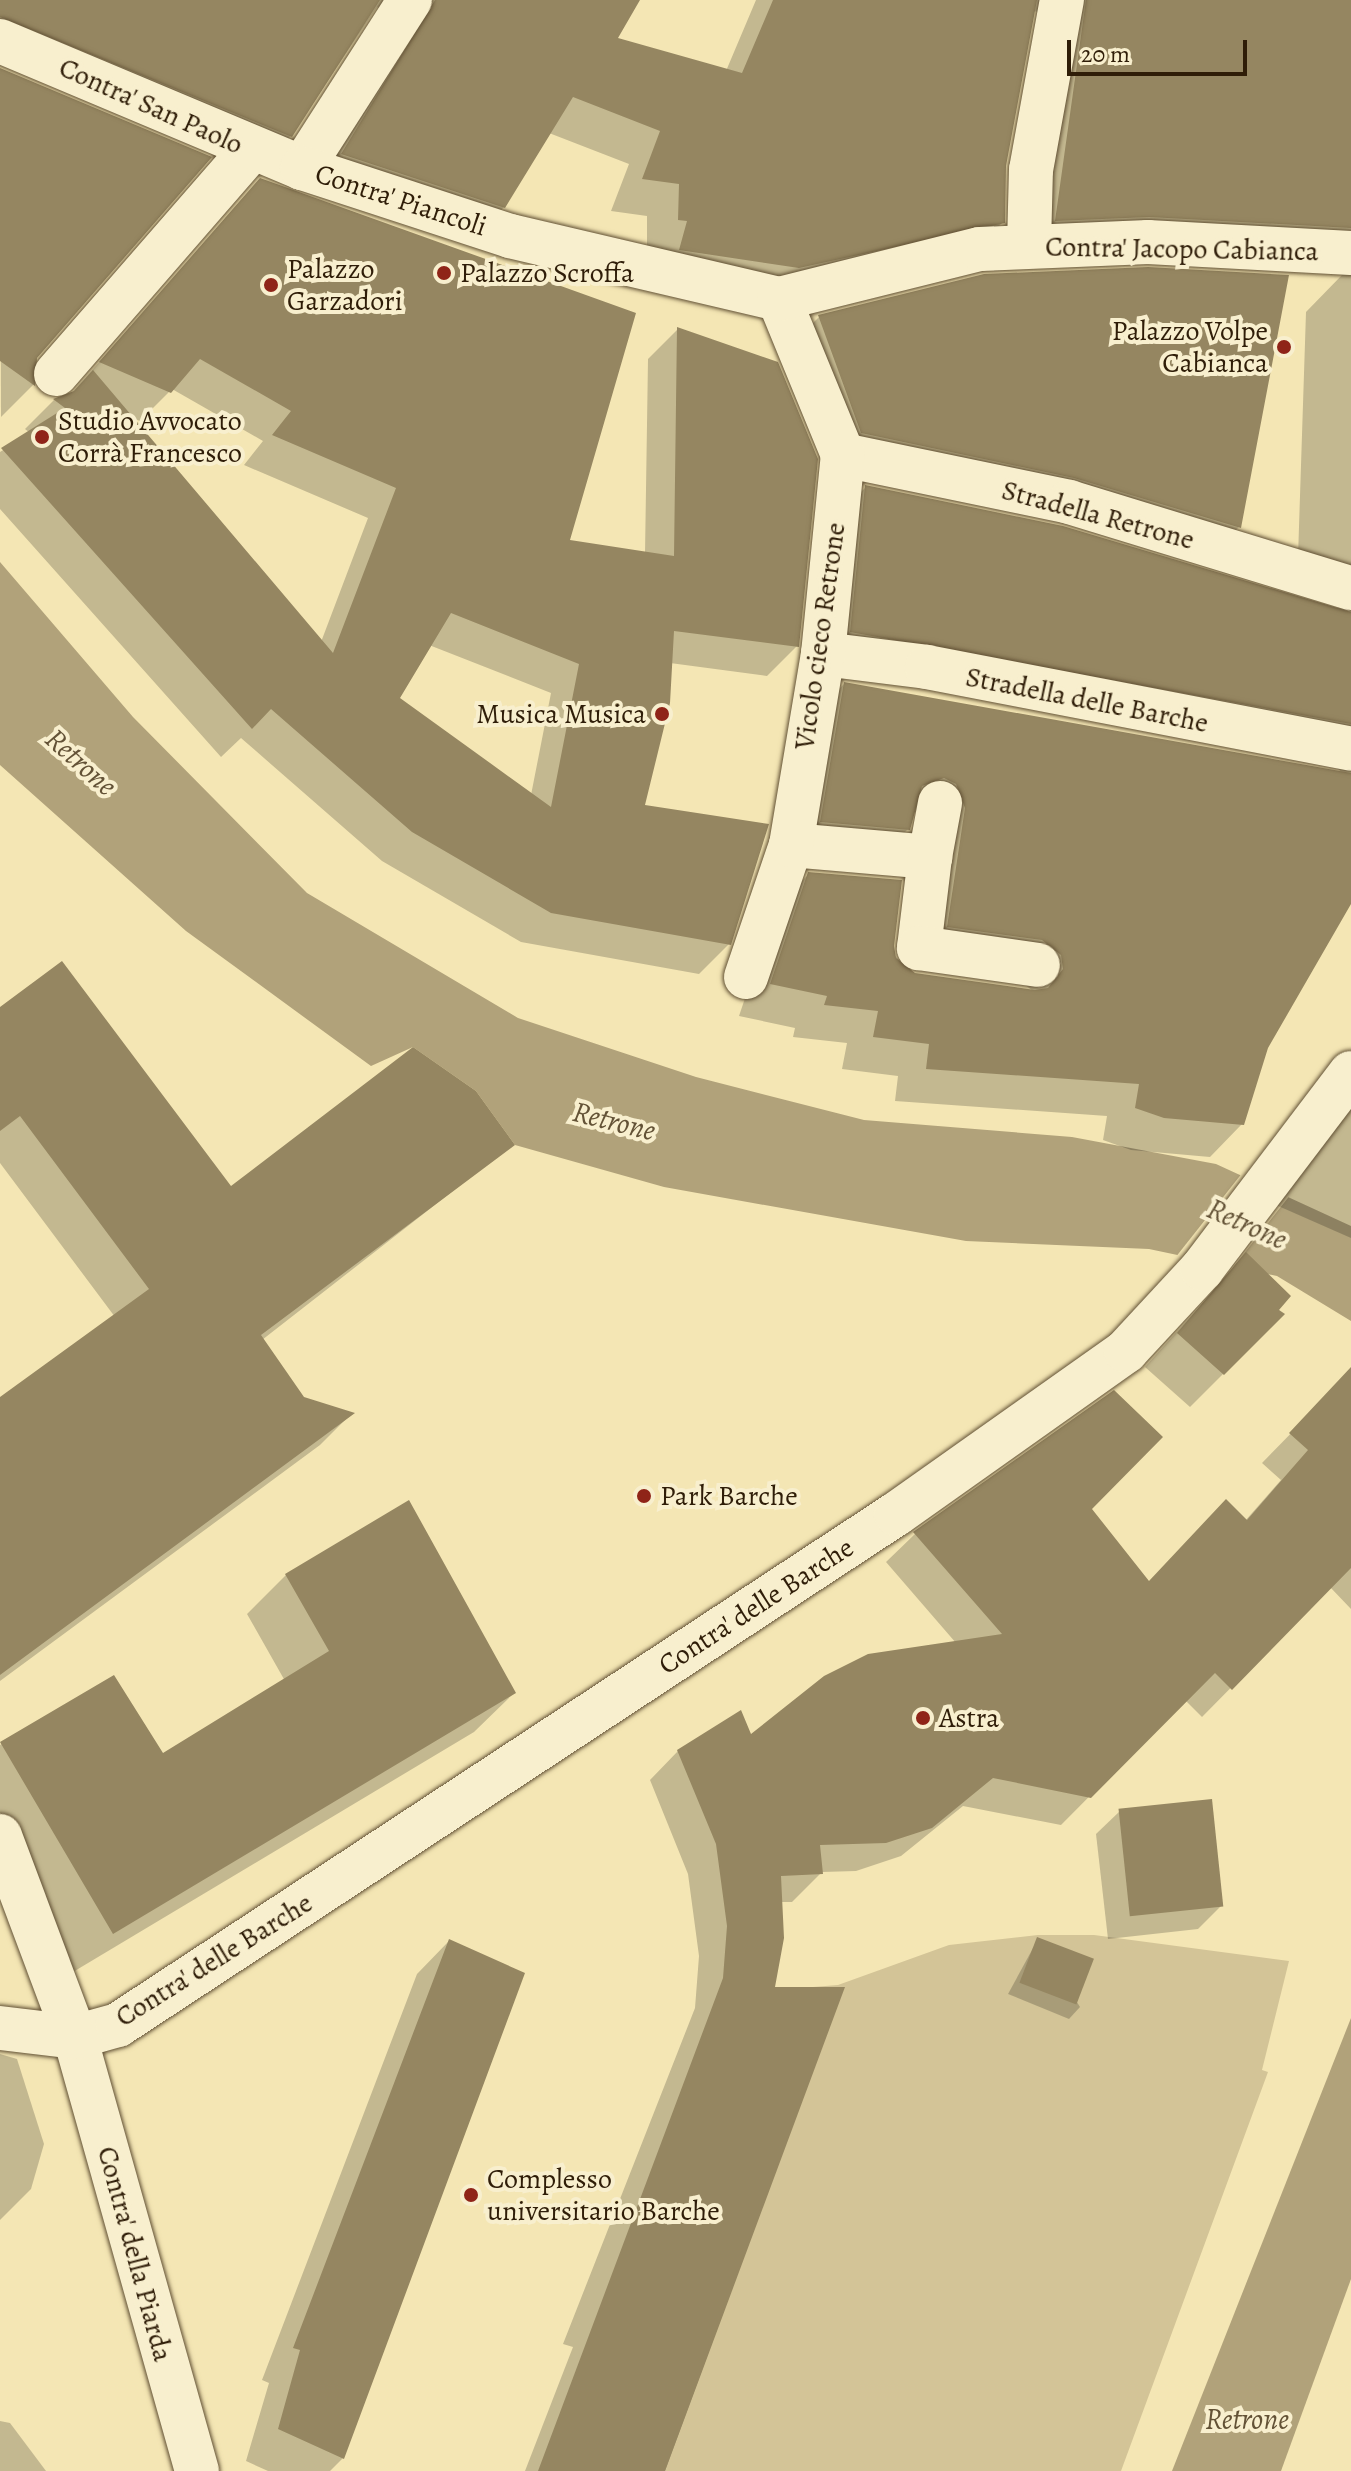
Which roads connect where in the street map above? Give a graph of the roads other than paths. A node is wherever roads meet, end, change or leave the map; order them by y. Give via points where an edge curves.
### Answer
1 (410, 0) edge
2 (1062, 0) edge
3 (0, 41) edge
4 (251, 150) junction
5 (302, 168) junction
6 (1029, 245) junction
7 (1351, 253) edge
8 (779, 299) junction
9 (56, 374) dead end
10 (843, 455) junction
11 (1351, 588) edge
12 (823, 654) junction
13 (1351, 749) edge
14 (940, 803) dead end
15 (791, 845) junction
16 (930, 857) junction
17 (1038, 965) dead end
18 (746, 977) dead end
19 (1351, 1073) edge
20 (0, 1836) edge
21 (0, 2028) edge
22 (75, 2037) junction
23 (197, 2471) edge

1 - 5 street
2 - 6 street via 1035,142
3 - 4 street, Contra' San Paolo
4 - 5 street, Contra' San Paolo
4 - 9 street
5 - 8 street, Contra' Piancoli via 510,236
6 - 7 street, Contra' Jacopo Cabianca via 1148,242
6 - 8 street, Contra' Jacopo Cabianca via 980,249
8 - 10 street, Vicolo cieco Retrone
10 - 11 street, Stradella Retrone via 1069,502
10 - 12 street, Vicolo cieco Retrone
12 - 13 street, Stradella delle Barche via 927,667
12 - 15 street, Vicolo cieco Retrone
14 - 16 street
15 - 16 street
15 - 18 street, Vicolo cieco Retrone
16 - 17 street via 919,948
19 - 22 street, Contra' delle Barche via 1292,1157 1186,1288 1126,1351 896,1514 118,2025
20 - 22 street, Contra' della Piarda
21 - 22 street
22 - 23 street, Contra' della Piarda

